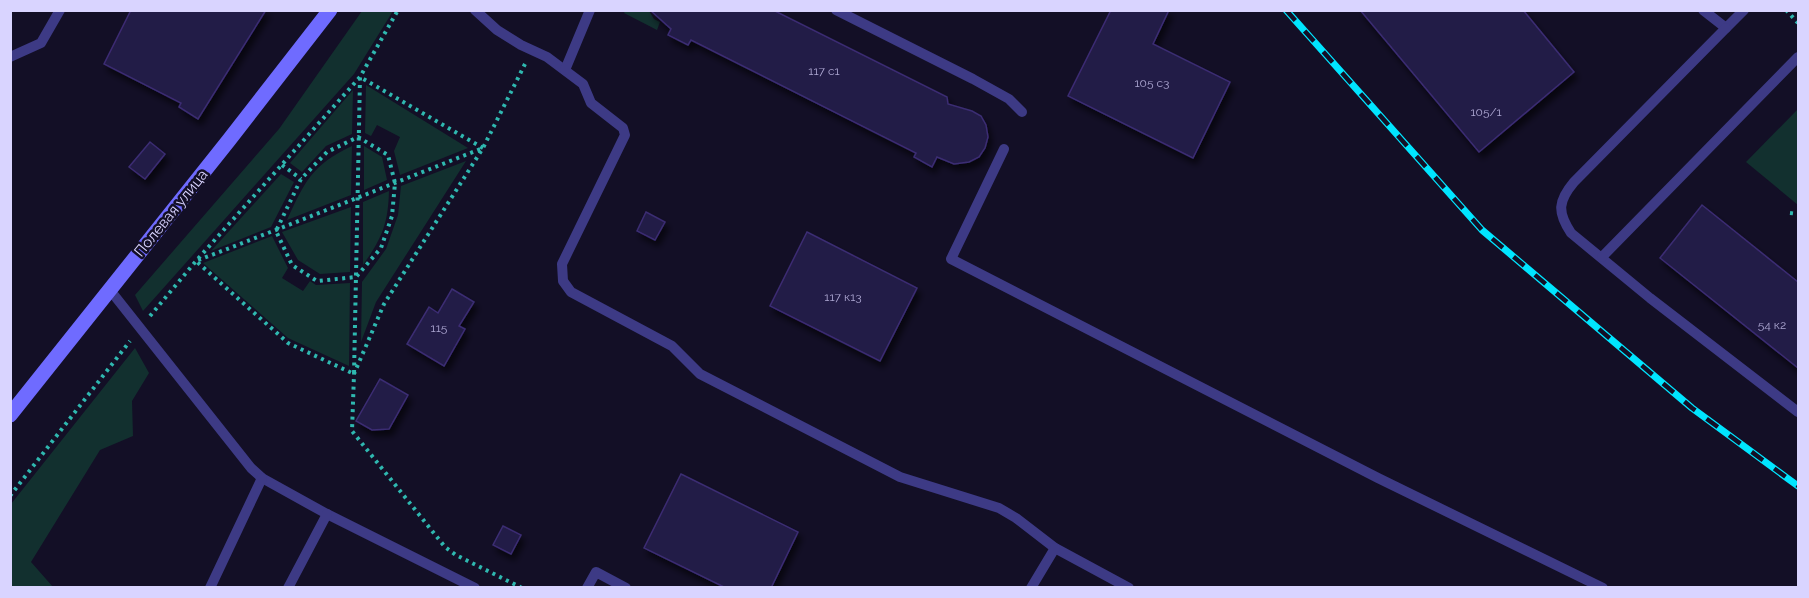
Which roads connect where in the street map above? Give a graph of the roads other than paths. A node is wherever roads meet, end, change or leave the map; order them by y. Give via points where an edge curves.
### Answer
1 (60, 10) edge
2 (330, 10) edge
3 (475, 10) edge
4 (590, 10) edge
5 (836, 10) edge
6 (1703, 10) edge
7 (1744, 10) edge
8 (1726, 28) junction
9 (10, 57) edge
10 (1798, 57) edge
11 (565, 70) junction
12 (1022, 112) dead end
13 (1004, 149) dead end
14 (1602, 257) junction
15 (110, 290) junction
16 (1798, 412) edge
17 (10, 414) edge
18 (262, 478) junction
19 (327, 514) junction
20 (1055, 548) junction
21 (210, 588) edge
22 (288, 588) edge
23 (475, 588) edge
24 (588, 588) edge
25 (626, 588) edge
26 (1031, 588) edge
27 (1129, 588) edge
28 (1603, 588) edge

1 - 9 lane via 41,43
2 - 15 street, Полевая улица
3 - 11 lane via 497,30
4 - 11 lane
5 - 12 lane via 973,79 1009,99
6 - 8 lane
7 - 8 lane
8 - 14 lane via 1564,193 1560,207 1563,221
10 - 14 lane
11 - 20 lane via 583,84 591,103 623,128 625,135 562,264 563,281 571,292 672,346 700,374 900,477 999,508
13 - 28 lane via 951,259 1388,483
14 - 16 lane
15 - 17 street, Полевая улица
15 - 18 lane
18 - 19 lane
18 - 21 lane
19 - 22 lane
19 - 23 lane
20 - 26 lane
20 - 27 lane
24 - 25 lane via 596,572

